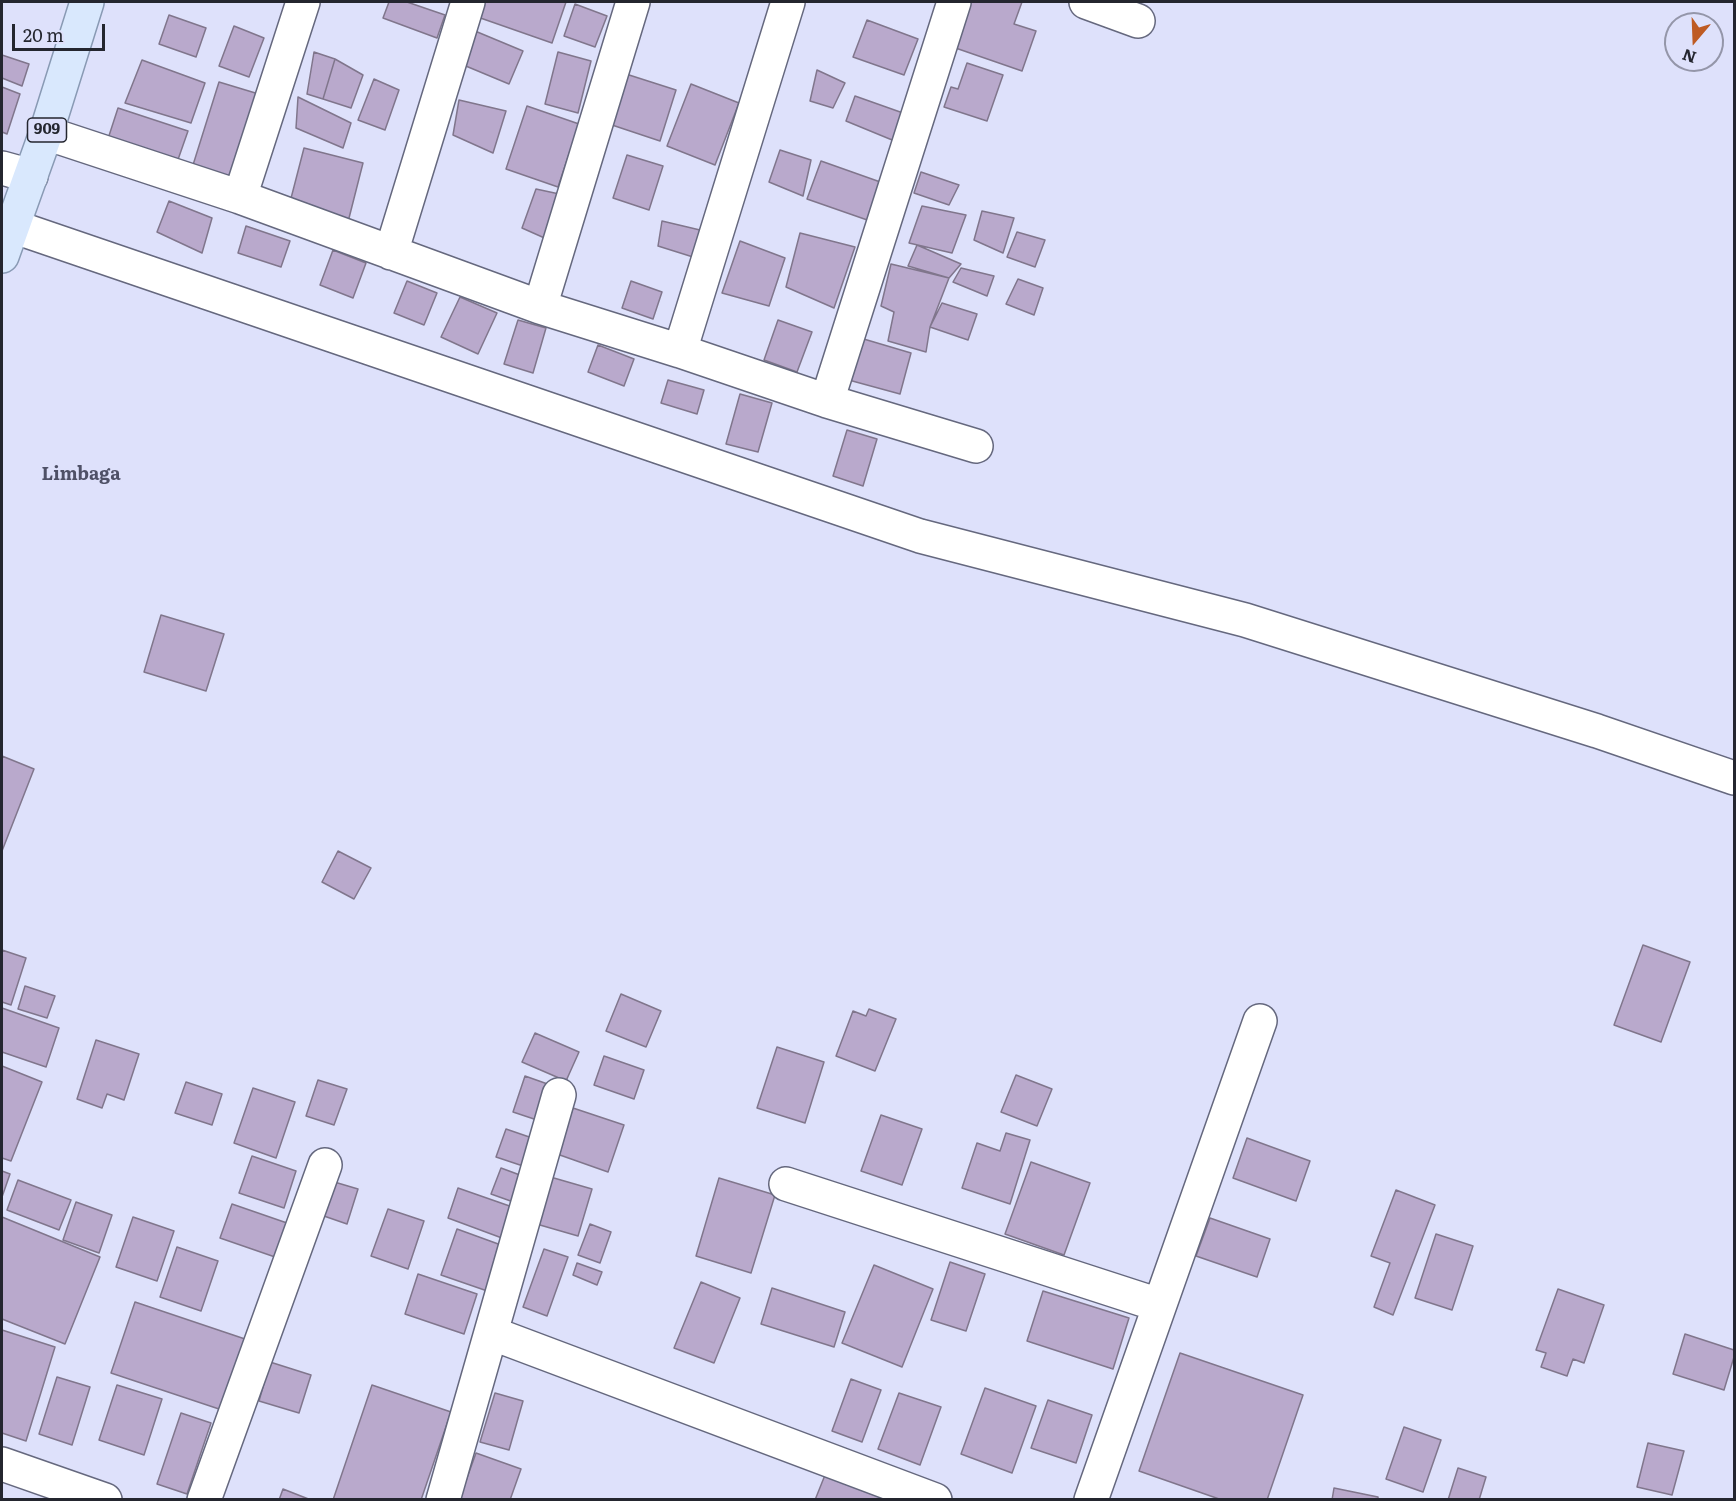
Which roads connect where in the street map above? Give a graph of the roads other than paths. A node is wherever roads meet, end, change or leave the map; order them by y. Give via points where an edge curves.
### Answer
1 (87, 2) edge
2 (303, 2) edge
3 (468, 2) edge
4 (633, 2) edge
5 (788, 2) edge
6 (954, 2) edge
7 (1086, 2) edge
8 (1138, 21) dead end
9 (46, 133) junction
10 (16, 172) edge
11 (240, 197) junction
12 (12, 226) junction
13 (391, 253) junction
14 (2, 256) edge
15 (540, 307) junction
16 (680, 351) junction
17 (827, 401) junction
18 (976, 446) dead end
19 (1734, 778) edge
20 (1260, 1021) dead end
21 (559, 1095) dead end
22 (325, 1165) dead end
23 (786, 1184) dead end
24 (1159, 1305) junction
25 (491, 1333) junction
26 (2, 1464) edge
27 (105, 1500) edge
28 (204, 1500) edge
29 (443, 1500) edge
30 (935, 1500) edge
31 (1091, 1500) edge

1 - 9 main road, 909
2 - 11 street
3 - 13 street
4 - 15 street
5 - 16 street
6 - 17 street
7 - 8 street
9 - 10 main road, 909
9 - 11 street
10 - 12 main road, 909
11 - 13 street
12 - 14 main road, 909
12 - 19 street via 920,536 1245,620
13 - 15 street
15 - 16 street
16 - 17 street
17 - 18 street
20 - 24 street
21 - 25 street
22 - 28 street
23 - 24 street
24 - 31 street
25 - 29 street
25 - 30 street
26 - 27 street

